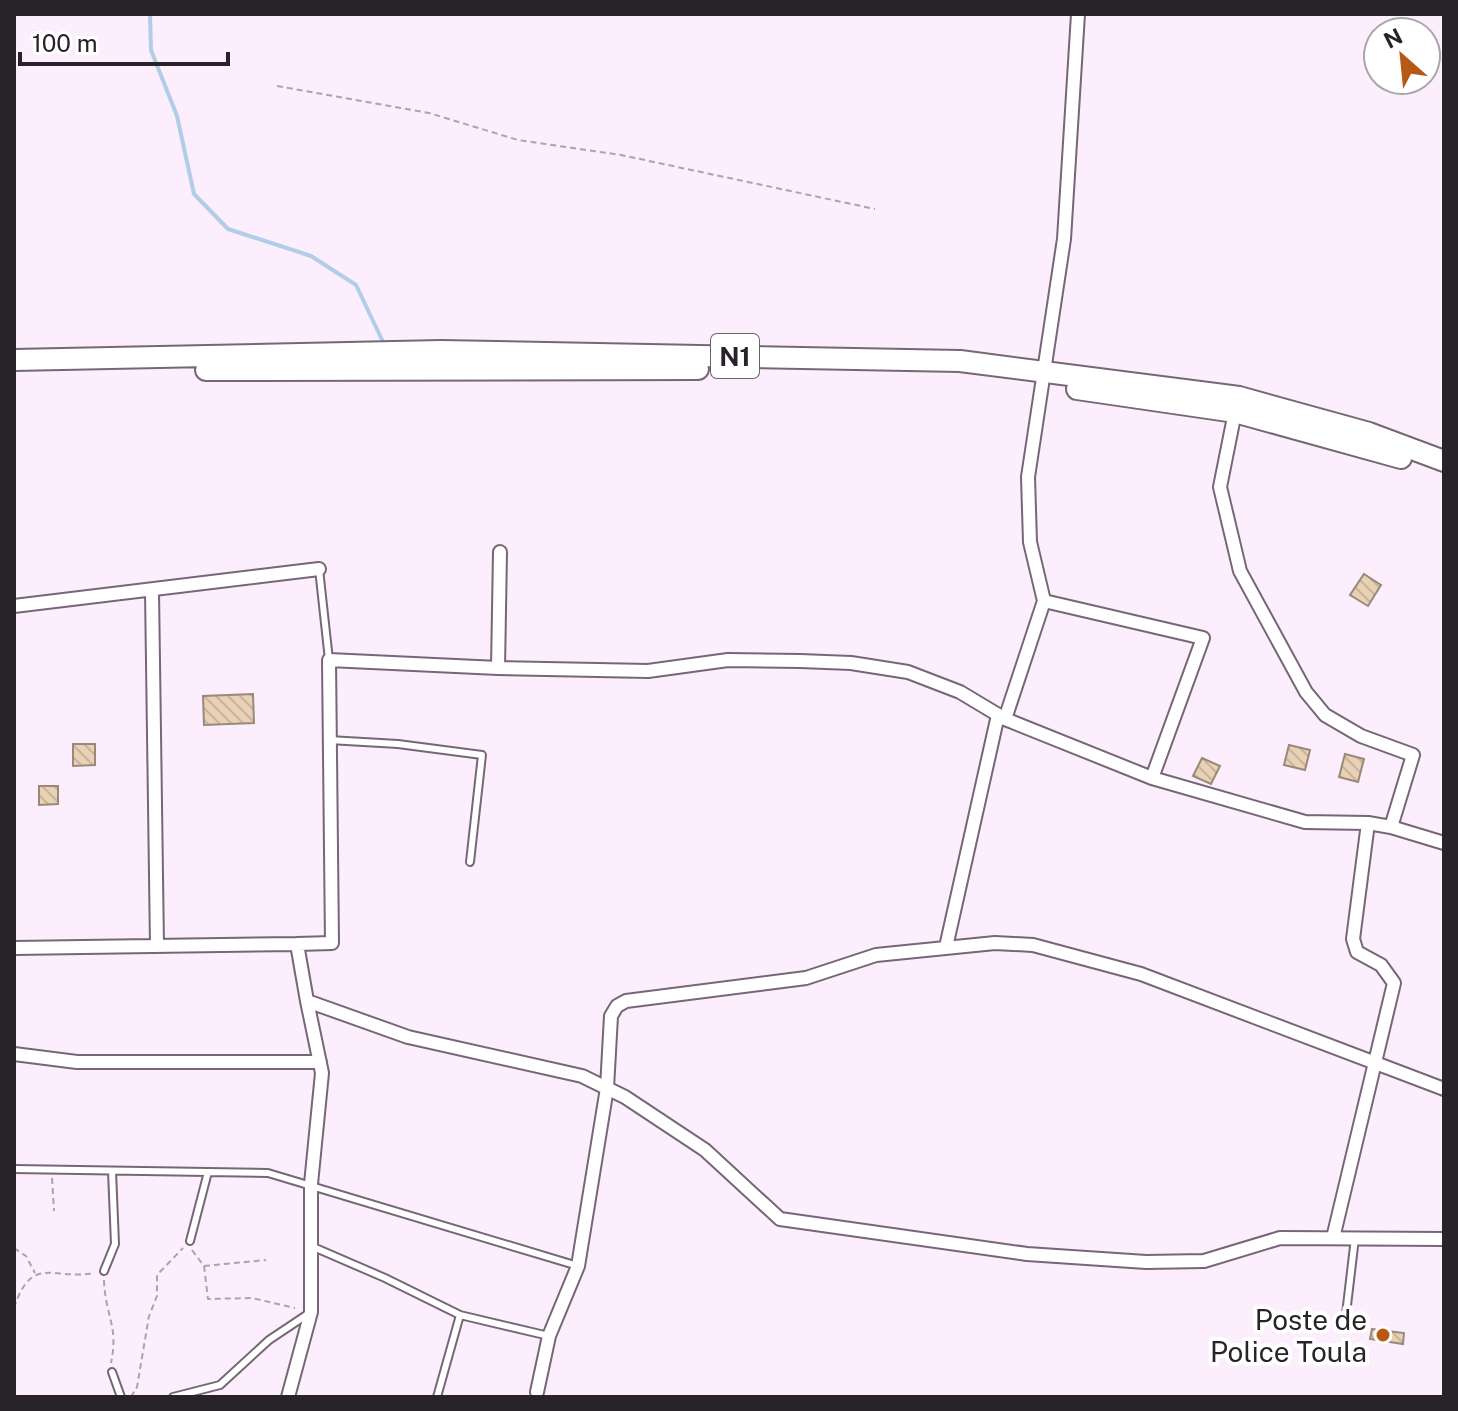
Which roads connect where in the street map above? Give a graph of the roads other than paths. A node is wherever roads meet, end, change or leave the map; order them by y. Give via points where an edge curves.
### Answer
1 (1078, 14) edge
2 (14, 360) edge
3 (247, 362) junction
4 (14, 370) edge
5 (1041, 377) junction
6 (1235, 412) junction
7 (1444, 461) edge
8 (1444, 472) edge
9 (500, 552) dead end
10 (319, 569) joint
11 (152, 591) junction
12 (1044, 601) junction
13 (14, 606) edge
14 (329, 660) junction
15 (498, 668) junction
16 (1002, 717) junction
17 (329, 740) junction
18 (1152, 778) junction
19 (1368, 823) junction
20 (1391, 827) junction
21 (1444, 843) edge
22 (470, 862) dead end
23 (297, 944) junction
24 (157, 946) junction
25 (946, 947) junction
26 (14, 948) edge
27 (307, 1001) junction
28 (14, 1054) edge
29 (320, 1062) junction
30 (1377, 1064) junction
31 (607, 1088) junction
32 (1444, 1089) edge
33 (14, 1169) edge
34 (112, 1171) junction
35 (208, 1172) junction
36 (311, 1184) junction
37 (1333, 1238) junction
38 (1355, 1238) junction
39 (1444, 1239) edge
40 (190, 1241) road end
41 (311, 1246) junction
42 (578, 1266) junction
43 (104, 1271) road end
44 (311, 1312) junction
45 (1346, 1314) dead end
46 (460, 1315) junction
47 (549, 1336) junction
48 (112, 1372) road end
49 (537, 1395) edge
50 (121, 1397) edge
51 (173, 1397) edge
52 (288, 1397) edge
53 (437, 1397) edge

1 - 5 street via 1064,239
2 - 3 main road, N1
3 - 4 main road, N1
3 - 5 main road, N1 via 893,368
5 - 6 main road, N1
5 - 7 main road, N1 via 1239,397 1369,433
5 - 12 street via 1028,477 1030,542
6 - 8 main road, N1
6 - 20 street via 1220,487 1240,571 1306,692 1325,715 1361,736 1413,755
9 - 15 street
10 - 11 street
10 - 14 lane
11 - 13 street
11 - 24 street
12 - 16 street
12 - 18 street via 1203,638
14 - 15 street
14 - 17 street
15 - 16 street via 648,671 728,660 851,663 908,672 960,692
16 - 18 street
16 - 25 street
17 - 22 lane via 482,755
17 - 23 street via 332,943
18 - 19 street via 1305,822
19 - 20 street
19 - 30 street via 1353,939 1357,952 1381,965 1394,983
20 - 21 street
23 - 24 street
23 - 27 street
24 - 26 street
25 - 30 street via 1033,945 1141,974
25 - 31 street via 876,955 806,978 626,1001 611,1016
27 - 29 street
27 - 31 street via 408,1037 551,1068
28 - 29 street via 77,1062
29 - 36 street
30 - 32 street
30 - 37 street
31 - 37 street via 705,1150 780,1219 1027,1254 1146,1262 1204,1261 1280,1238
31 - 42 street
33 - 34 lane
34 - 35 lane
34 - 43 lane via 115,1244
35 - 36 lane via 268,1173
35 - 40 lane
36 - 41 street
36 - 42 lane
37 - 38 street
38 - 39 street
38 - 45 lane
41 - 44 street
41 - 46 lane
42 - 47 street
44 - 51 lane via 269,1340 220,1385
44 - 52 street
46 - 47 lane
46 - 53 lane
47 - 49 street
48 - 50 lane

